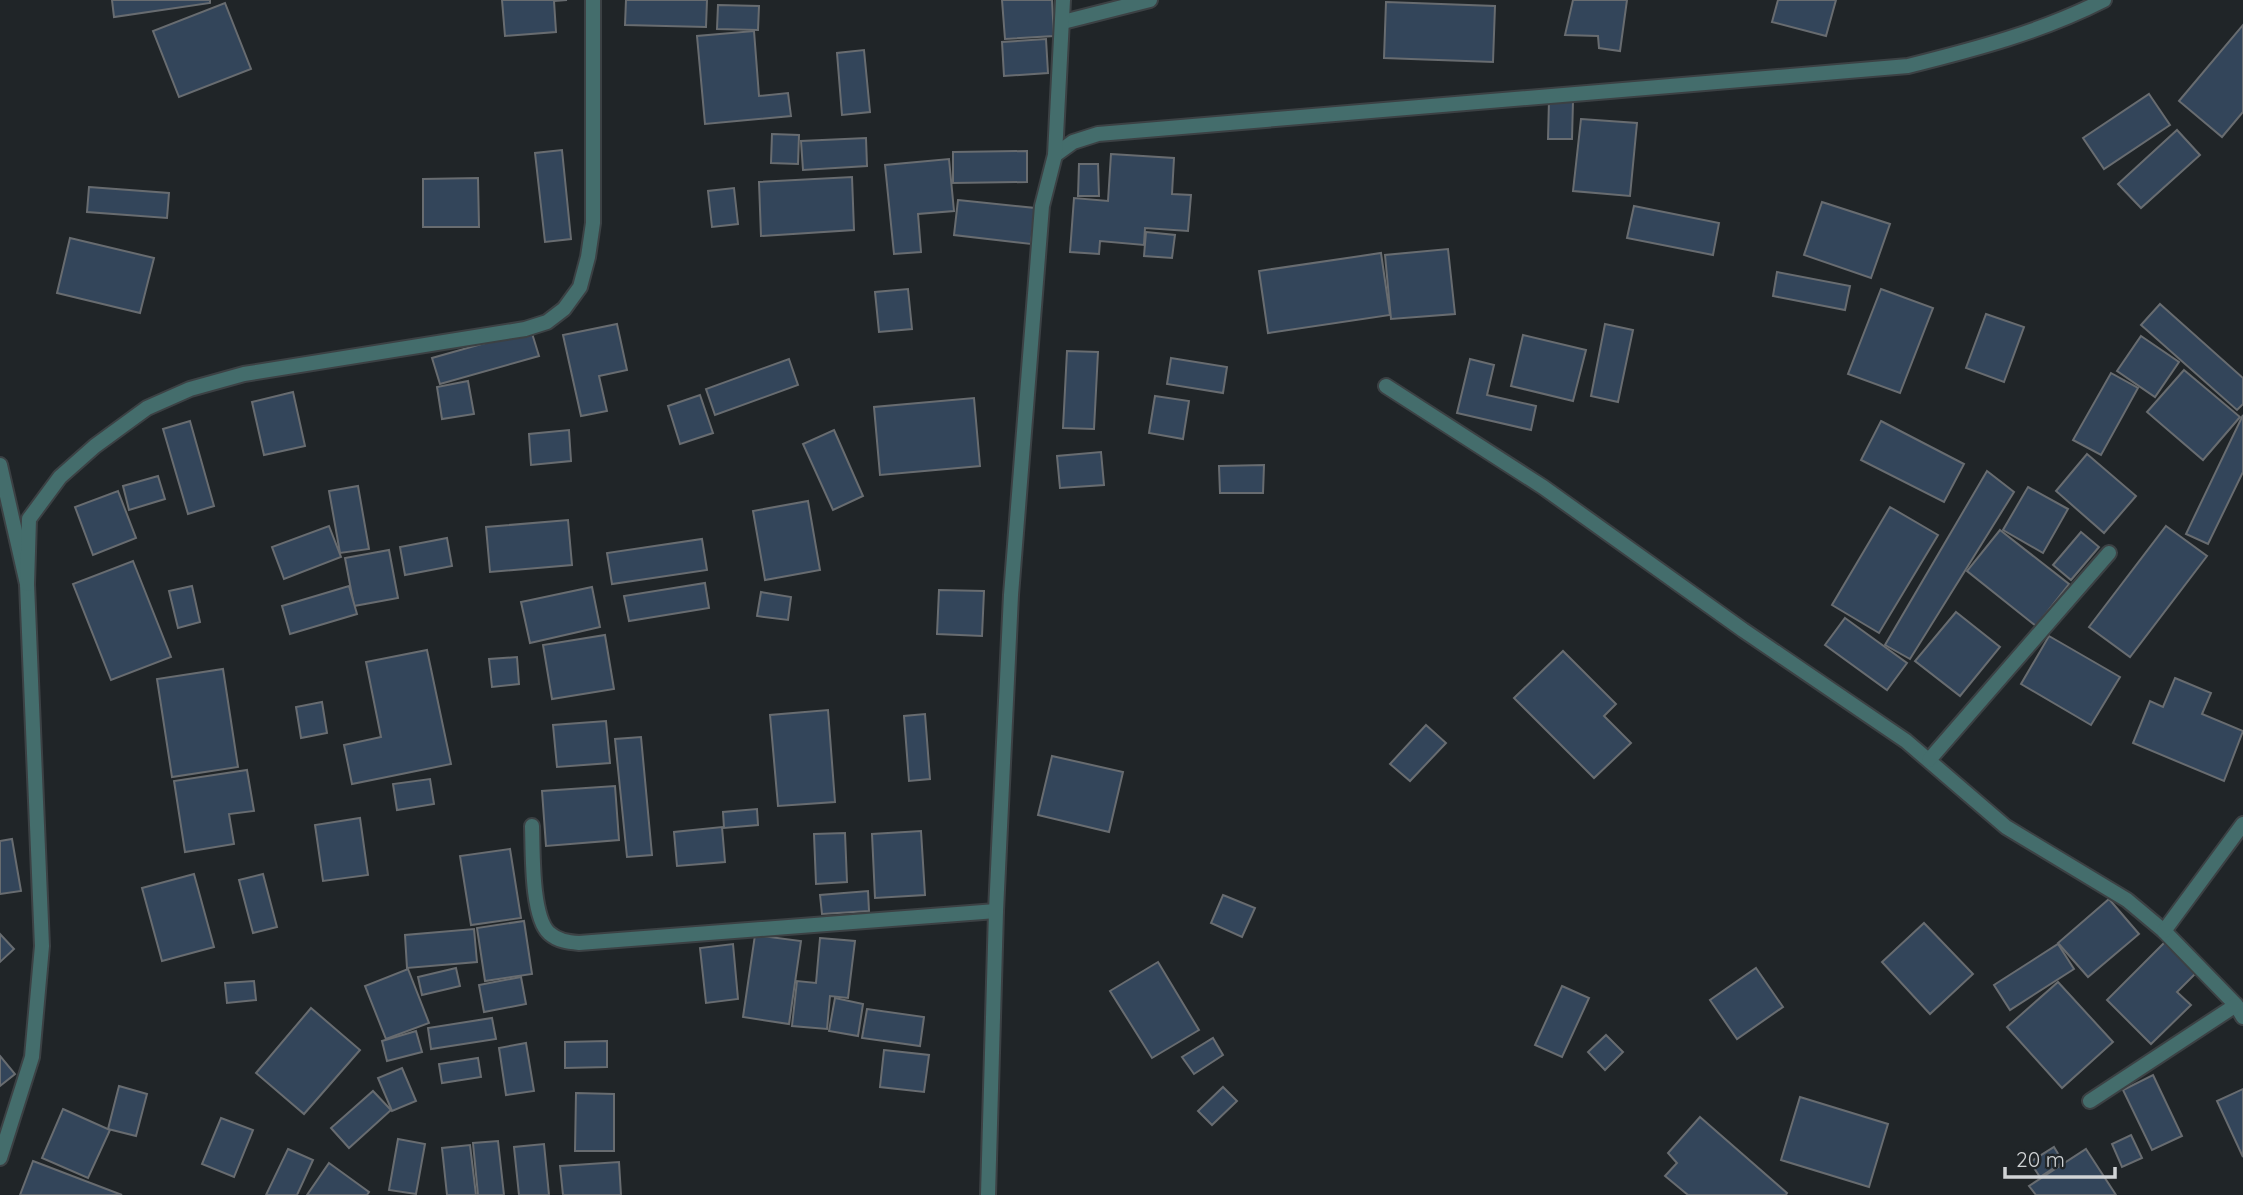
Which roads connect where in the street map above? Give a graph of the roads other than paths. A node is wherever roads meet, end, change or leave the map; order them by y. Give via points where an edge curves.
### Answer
1 (593, 0) edge
2 (1063, 0) edge
3 (1150, 0) edge
4 (2104, 0) edge
5 (1063, 22) junction
6 (1055, 155) junction
7 (1386, 386) dead end
8 (0, 465) edge
9 (2109, 553) dead end
10 (27, 584) junction
11 (1929, 760) junction
12 (2243, 824) edge
13 (532, 826) dead end
14 (996, 911) junction
15 (2164, 931) junction
16 (2239, 1011) edge
17 (2090, 1101) dead end
18 (0, 1158) edge
19 (988, 1195) edge

1 - 10 street via 593,223 580,287 564,309 547,322 525,329 244,374 190,388 147,408 60,477 29,519
2 - 5 street
3 - 5 street
4 - 6 street via 2070,18 2001,43 1908,66 1098,134 1073,142
5 - 6 street
6 - 14 street via 1042,206 1028,369 1011,595
7 - 11 street via 1543,487
8 - 10 street
9 - 11 street
10 - 18 street via 41,946 32,1057
11 - 15 street via 2006,827 2127,900
12 - 15 street
13 - 14 street via 541,916 547,932 561,941
14 - 19 street
15 - 16 street
16 - 17 street

